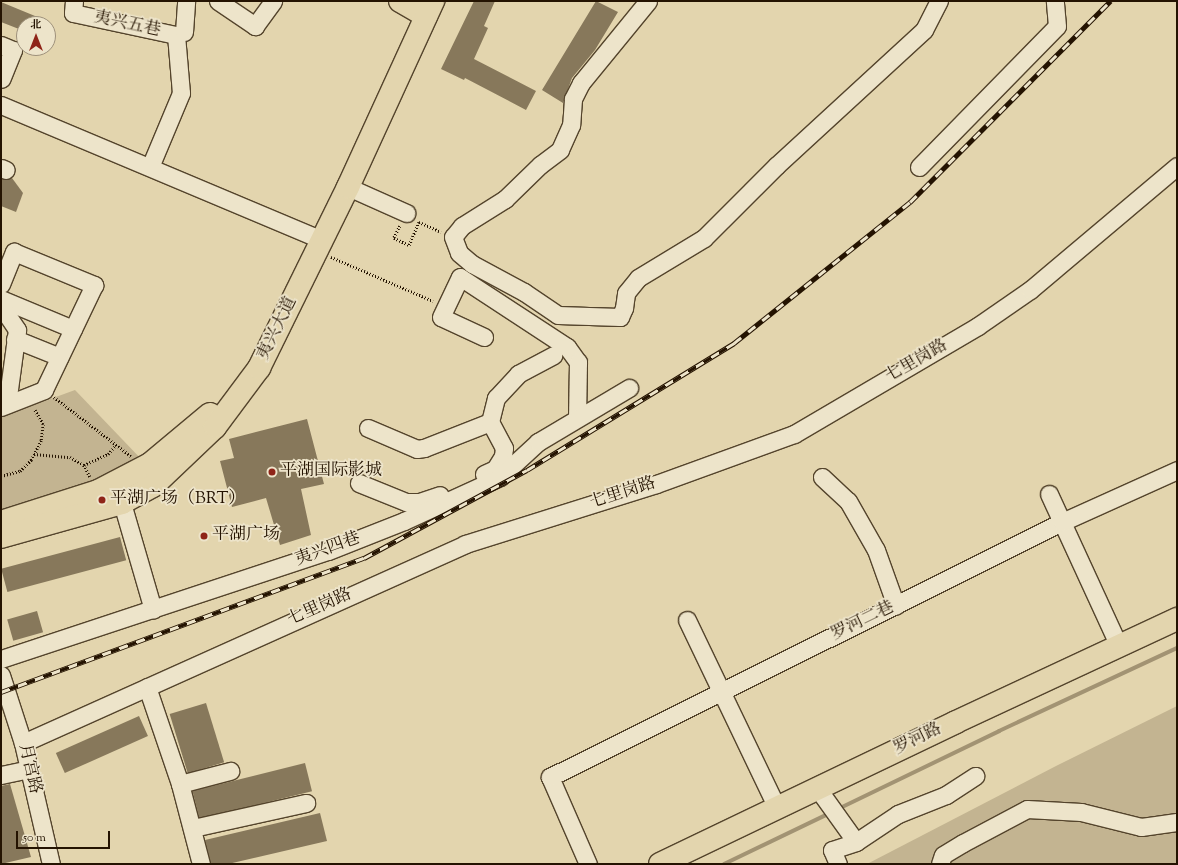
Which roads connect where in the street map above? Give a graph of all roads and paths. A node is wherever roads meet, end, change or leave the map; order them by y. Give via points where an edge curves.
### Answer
1 (74, 1) edge
2 (186, 1) edge
3 (218, 1) edge
4 (273, 1) edge
5 (648, 1) edge
6 (939, 1) edge
7 (1056, 1) edge
8 (419, 6) edge
9 (184, 32) dead end
10 (1, 45) edge
11 (1, 79) edge
12 (1, 105) edge
13 (1177, 166) edge
14 (150, 167) junction
15 (918, 167) dead end
16 (348, 187) junction
17 (406, 213) joint
18 (453, 237) junction
19 (314, 244) junction
20 (1, 284) edge
21 (1, 300) edge
22 (1, 306) edge
23 (447, 306) junction
24 (73, 329) junction
25 (484, 337) dead end
26 (16, 339) junction
27 (553, 354) dead end
28 (60, 357) junction
29 (629, 388) dead end
30 (44, 390) junction
31 (27, 398) junction
32 (4, 406) edge
33 (577, 418) junction
34 (490, 422) junction
35 (368, 428) dead end
36 (115, 446) junction
37 (34, 454) junction
38 (137, 460) dead end
39 (84, 465) junction
40 (1177, 470) edge
41 (1, 476) edge
42 (822, 477) dead end
43 (359, 483) dead end
44 (98, 491) junction
45 (1049, 494) dead end
46 (406, 502) junction
47 (122, 503) junction
48 (404, 521) junction
49 (1, 522) edge
50 (1062, 522) junction
51 (1, 537) edge
52 (896, 606) junction
53 (153, 610) junction
54 (1177, 619) edge
55 (687, 620) dead end
56 (1119, 646) junction
57 (1, 659) edge
58 (1, 675) edge
59 (147, 688) junction
60 (721, 690) junction
61 (23, 743) junction
62 (29, 769) junction
63 (230, 771) dead end
64 (1, 775) edge
65 (975, 776) dead end
66 (180, 784) junction
67 (818, 789) junction
68 (306, 803) dead end
69 (777, 808) junction
70 (1177, 822) edge
71 (192, 828) junction
72 (856, 842) junction
73 (51, 864) edge
74 (201, 864) edge
75 (588, 864) edge
76 (660, 864) edge
77 (838, 864) edge
78 (940, 864) edge

1 - 14 street, 夷兴五巷 via 72,13 176,35 181,93
2 - 9 street
3 - 4 street via 255,26
5 - 18 street via 580,83 573,99 571,125 560,150 540,165 505,199 462,226
6 - 18 street via 924,30 776,166 704,238 638,278 626,293 620,317 558,316 524,292 472,264 459,253
7 - 15 street via 1057,26
8 - 16 main road, 夷兴大道
8 - 19 main road, 夷兴大道
10 - 11 street via 13,50
12 - 14 street
13 - 59 street, 七里岗路 via 1030,290 978,326 794,434 656,484 465,544
14 - 19 street
16 - 17 street
16 - 19 main road, 夷兴大道
17 - 18 path via 394,238 410,245 419,222
19 - 23 path
19 - 44 main road, 夷兴大道 via 250,364 233,388 206,418 150,464
19 - 47 main road, 夷兴大道 via 259,368 238,399 215,428 185,458 153,486
20 - 24 street via 14,252 94,284
21 - 24 street
22 - 26 street via 17,330
23 - 25 street via 441,317
23 - 33 street via 460,277 567,347 578,362
24 - 28 street
26 - 28 street
26 - 32 street
27 - 34 street via 518,374 503,388 496,398
28 - 30 street
29 - 33 street, 夷兴四巷
30 - 31 street
30 - 36 path via 71,408
31 - 32 street
31 - 37 path via 43,424 41,440
33 - 48 street, 夷兴四巷 via 538,442 500,477
34 - 35 street via 417,449
34 - 46 street via 504,448 502,460 495,469 434,497 419,502
36 - 38 path
36 - 39 path via 108,454
37 - 39 path via 70,457
37 - 41 path via 20,470
39 - 44 path
40 - 50 street, 罗河二巷
42 - 52 street via 848,501 873,544
43 - 46 street
44 - 49 main road, 夷兴大道
45 - 50 street
46 - 48 street
47 - 51 main road, 夷兴大道
47 - 53 street
48 - 53 street, 夷兴四巷 via 328,551
50 - 52 street, 罗河二巷
50 - 56 street
52 - 60 street, 罗河二巷
53 - 57 street, 夷兴四巷
54 - 56 main road, 罗河路
55 - 60 street
56 - 67 main road, 罗河路
58 - 61 street, 月宫路
59 - 61 street, 七里岗路
59 - 66 street
60 - 69 street
60 - 75 street, 罗河二巷 via 550,777
61 - 62 street, 月宫路
62 - 64 street
62 - 73 street, 月宫路
63 - 66 street
65 - 72 street via 946,795 898,814
66 - 71 street
67 - 69 main road, 罗河路
67 - 72 street
68 - 71 street
69 - 76 main road, 罗河路
70 - 78 street via 1141,827 1081,812 1027,809 963,842 943,855
71 - 74 street
72 - 77 street via 832,850

